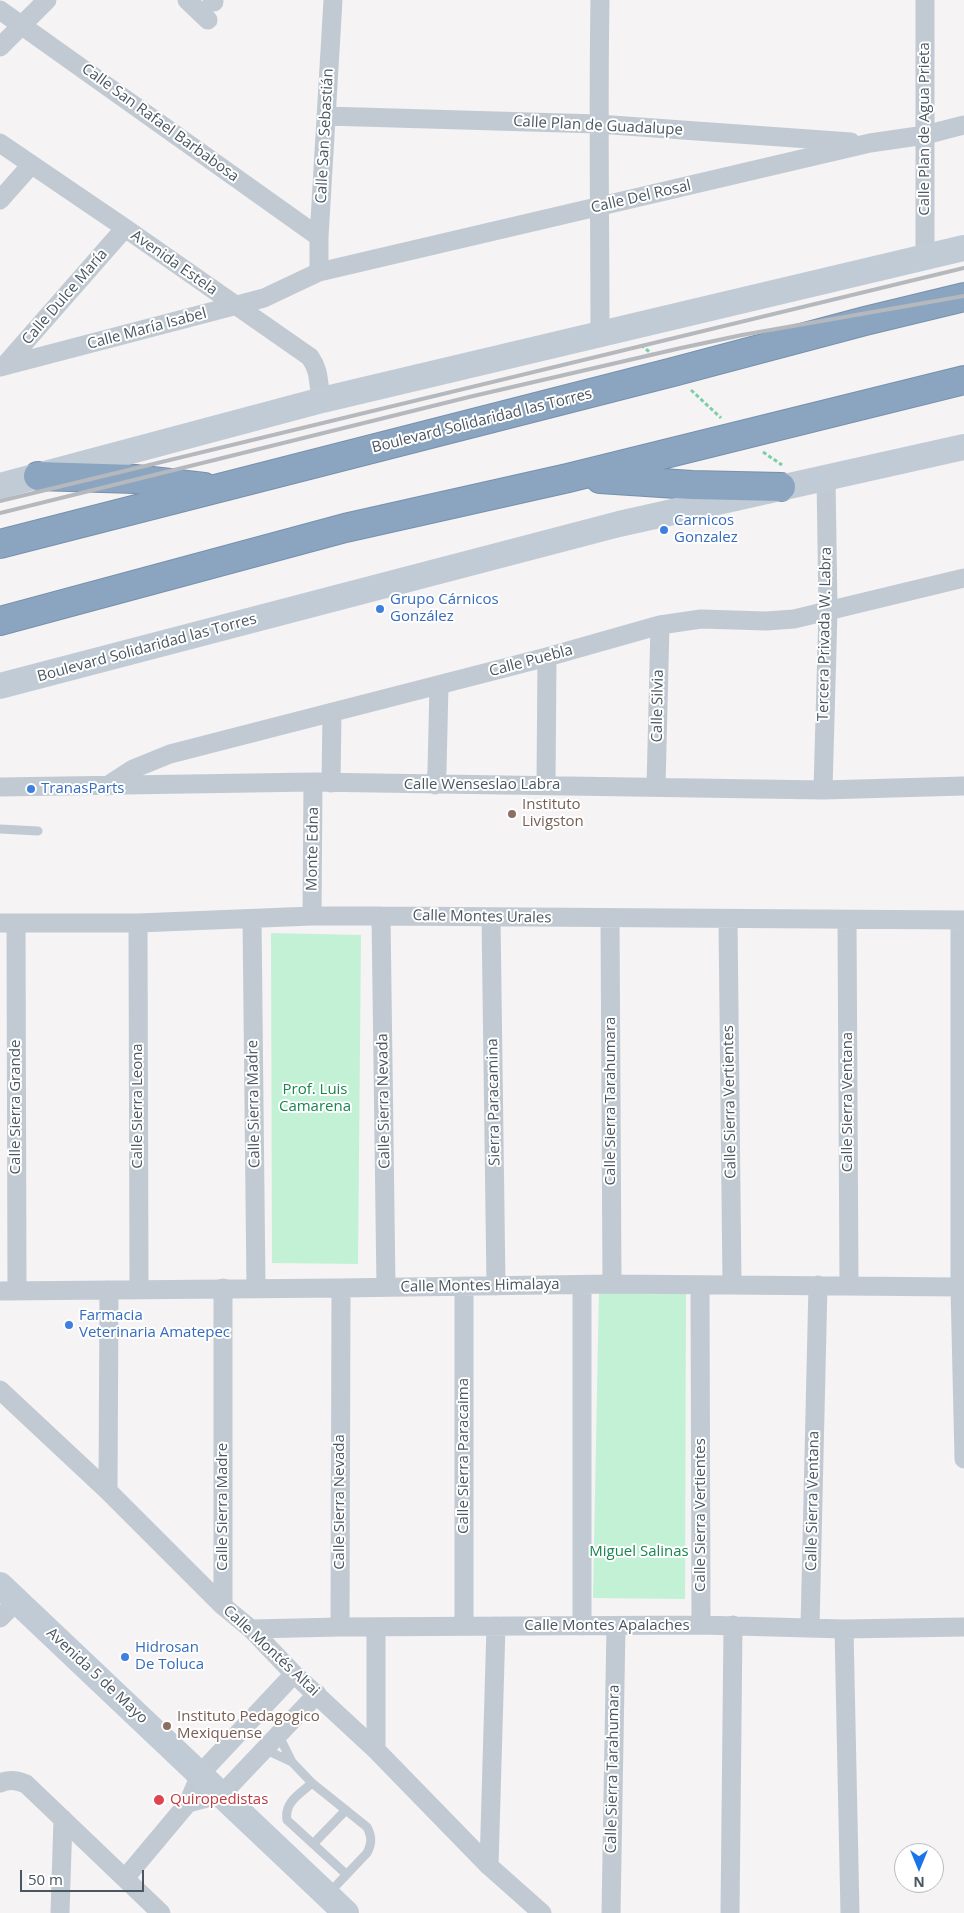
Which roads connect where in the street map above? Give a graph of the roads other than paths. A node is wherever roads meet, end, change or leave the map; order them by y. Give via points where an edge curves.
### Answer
1 (46, 0) edge
2 (188, 0) edge
3 (333, 0) edge
4 (600, 0) edge
5 (925, 0) edge
6 (0, 10) edge
7 (208, 20) dead end
8 (22, 25) junction
9 (0, 47) edge
10 (326, 116) junction
11 (598, 124) junction
12 (964, 126) edge
13 (925, 135) junction
14 (0, 143) edge
15 (870, 143) junction
16 (31, 165) junction
17 (0, 200) edge
18 (600, 207) junction
19 (125, 228) junction
20 (319, 237) junction
21 (964, 248) edge
22 (924, 258) junction
23 (319, 272) junction
24 (964, 277) edge
25 (964, 297) edge
26 (234, 306) junction
27 (865, 321) junction
28 (611, 332) junction
29 (2, 366) edge
30 (964, 380) edge
31 (322, 400) junction
32 (964, 447) edge
33 (38, 476) junction
34 (568, 478) junction
35 (804, 482) junction
36 (0, 486) edge
37 (220, 489) junction
38 (0, 544) edge
39 (964, 578) edge
40 (828, 611) junction
41 (0, 621) edge
42 (660, 626) junction
43 (547, 657) junction
44 (439, 685) junction
45 (0, 686) edge
46 (332, 712) junction
47 (322, 783) junction
48 (435, 785) junction
49 (546, 785) junction
50 (107, 786) junction
51 (964, 786) edge
52 (0, 787) edge
53 (656, 787) junction
54 (823, 790) junction
55 (0, 829) edge
56 (38, 831) dead end
57 (312, 916) junction
58 (381, 916) junction
59 (491, 917) junction
60 (610, 918) junction
61 (252, 919) junction
62 (728, 920) junction
63 (847, 920) junction
64 (962, 920) edge
65 (8, 923) edge
66 (138, 923) junction
67 (582, 1284) junction
68 (612, 1284) junction
69 (700, 1285) junction
70 (732, 1285) junction
71 (818, 1285) junction
72 (849, 1285) junction
73 (464, 1286) junction
74 (496, 1286) junction
75 (386, 1287) junction
76 (960, 1287) junction
77 (223, 1288) junction
78 (256, 1288) junction
79 (341, 1288) junction
80 (109, 1290) junction
81 (139, 1290) junction
82 (8, 1291) edge
83 (0, 1390) edge
84 (964, 1457) edge
85 (108, 1491) junction
86 (6, 1601) edge
87 (223, 1606) junction
88 (702, 1625) junction
89 (733, 1625) junction
90 (340, 1626) junction
91 (376, 1626) junction
92 (464, 1626) junction
93 (496, 1626) junction
94 (582, 1626) junction
95 (616, 1626) junction
96 (810, 1627) junction
97 (964, 1627) edge
98 (251, 1629) junction
99 (844, 1629) junction
100 (294, 1674) junction
101 (317, 1694) junction
102 (278, 1734) junction
103 (264, 1749) junction
104 (376, 1750) junction
105 (292, 1762) junction
106 (201, 1774) junction
107 (0, 1783) edge
108 (312, 1783) junction
109 (222, 1794) junction
110 (188, 1803) junction
111 (346, 1810) junction
112 (63, 1819) junction
113 (313, 1844) junction
114 (489, 1866) junction
115 (346, 1874) junction
116 (126, 1877) junction
117 (327, 1895) junction
118 (60, 1913) edge
119 (162, 1913) edge
120 (346, 1913) edge
121 (542, 1913) edge
122 (611, 1913) edge
123 (730, 1913) edge
124 (850, 1913) edge

1 - 8 street
2 - 7 street
3 - 10 street, Calle San Sebastián
4 - 11 street
5 - 13 street, Calle Plan de Agua Prieta
6 - 8 street, Calle San Rafael Barbabosa
8 - 9 street
8 - 20 street, Calle San Rafael Barbabosa
10 - 11 street, Calle Plan de Guadalupe
10 - 20 street, Calle San Sebastián
11 - 15 street, Calle Plan de Guadalupe
11 - 18 street
12 - 13 street, Calle Del Rosal
13 - 15 street, Calle Del Rosal
13 - 22 street, Calle Plan de Agua Prieta
14 - 16 street, Avenida Estela
15 - 18 street, Calle Del Rosal
16 - 17 street
16 - 19 street, Avenida Estela
18 - 23 street, Calle Del Rosal
18 - 28 street
19 - 26 street, Avenida Estela
19 - 29 street, Calle Dulce María
20 - 23 street, Calle San Sebastián
21 - 22 main road
22 - 28 main road
23 - 26 street, Calle María Isabel via 264,298
24 - 27 highway
25 - 27 highway, Boulevard Solidaridad las Torres
26 - 29 street, Calle María Isabel
26 - 31 street, Avenida Estela via 310,358 317,367
27 - 37 highway, Boulevard Solidaridad las Torres
28 - 31 main road
30 - 34 highway
31 - 33 main road
32 - 35 main road, Boulevard Solidaridad las Torres
33 - 36 main road
33 - 37 highway via 136,479
34 - 35 highway via 692,485
34 - 41 highway via 344,528
35 - 40 street, Tercera Privada W. Labra
35 - 45 main road, Boulevard Solidaridad las Torres via 620,524
37 - 38 highway, Boulevard Solidaridad las Torres
39 - 40 street, Calle Puebla
40 - 42 street, Calle Puebla via 794,619 711,619
40 - 54 street, Tercera Privada W. Labra
42 - 43 street, Calle Puebla
42 - 53 street, Calle Silvia
43 - 44 street, Calle Puebla
43 - 49 street
44 - 46 street, Calle Puebla
44 - 48 street
46 - 47 street, Monte Edna
46 - 50 street, Calle Puebla via 170,754 133,769
47 - 48 street, Calle Wenseslao Labra
47 - 50 street, Calle Wenseslao Labra
47 - 57 street, Monte Edna
48 - 49 street, Calle Wenseslao Labra
49 - 53 street, Calle Wenseslao Labra
50 - 52 street, Calle Wenseslao Labra
51 - 54 street, Calle Wenseslao Labra
53 - 54 street, Calle Wenseslao Labra
55 - 56 lane
57 - 58 street, Calle Montes Urales
57 - 61 street, Calle Montes Urales
58 - 59 street, Calle Montes Urales
58 - 75 street, Calle Sierra Nevada
59 - 60 street, Calle Montes Urales
59 - 74 street, Sierra Paracamina
60 - 62 street, Calle Montes Urales
60 - 68 street, Calle Sierra Tarahumara
61 - 66 street, Calle Montes Urales
61 - 78 street, Calle Sierra Madre
62 - 63 street, Calle Montes Urales
62 - 70 street, Calle Sierra Vertientes
63 - 64 street, Calle Montes Urales
63 - 72 street, Calle Sierra Ventana
64 - 76 street
65 - 66 street, Calle Montes Urales
65 - 82 street, Calle Sierra Grande
66 - 81 street, Calle Sierra Leona
67 - 68 street, Calle Montes Himalaya
67 - 74 street, Calle Montes Himalaya
67 - 94 street
68 - 69 street, Calle Montes Himalaya
69 - 70 street, Calle Montes Himalaya
69 - 88 street, Calle Sierra Vertientes
70 - 71 street, Calle Montes Himalaya
71 - 72 street, Calle Montes Himalaya
71 - 96 street, Calle Sierra Ventana
72 - 76 street, Calle Montes Himalaya
73 - 74 street, Calle Montes Himalaya
73 - 75 street, Calle Montes Himalaya
73 - 92 street, Calle Sierra Paracaima
75 - 79 street, Calle Montes Himalaya
76 - 84 street
77 - 78 street, Calle Montes Himalaya
77 - 81 street, Calle Montes Himalaya
77 - 87 street, Calle Sierra Madre
78 - 79 street, Calle Montes Himalaya
79 - 90 street, Calle Sierra Nevada
80 - 81 street, Calle Montes Himalaya
80 - 82 street, Calle Montes Himalaya
80 - 85 street
83 - 85 street, Calle Montés Altai
85 - 87 street, Calle Montés Altai
86 - 106 main road, Avenida 5 de Mayo
87 - 98 street, Calle Montés Altai
88 - 89 street, Calle Montes Apalaches
88 - 95 street, Calle Montes Apalaches
89 - 96 street, Calle Montes Apalaches
89 - 123 street
90 - 91 street, Calle Montes Apalaches
90 - 98 street, Calle Montes Apalaches
91 - 92 street, Calle Montes Apalaches
91 - 104 street
92 - 93 street, Calle Montes Apalaches
93 - 94 street, Calle Montes Apalaches
93 - 114 street
94 - 95 street, Calle Montes Apalaches
95 - 122 street, Calle Sierra Tarahumara
96 - 99 street, Calle Montes Apalaches
97 - 99 street, Calle Montes Apalaches
98 - 100 street, Calle Montés Altai
99 - 124 street
100 - 101 street, Calle Montés Altai
100 - 106 street
101 - 102 street
101 - 104 street, Calle Montés Altai
102 - 103 street
102 - 105 lane
103 - 105 lane
103 - 109 street
104 - 114 street, Calle Montés Altai
105 - 108 lane
106 - 109 main road, Avenida 5 de Mayo
106 - 110 street
107 - 112 street via 17,1780 26,1784
108 - 111 lane
108 - 113 lane via 288,1804 286,1812 287,1820
109 - 110 street
109 - 117 main road, Avenida 5 de Mayo
110 - 116 street
111 - 113 lane
111 - 115 lane via 367,1827 371,1845
112 - 116 street
112 - 118 street
113 - 115 lane
114 - 121 street, Calle Montés Altai
115 - 117 lane
116 - 119 street
117 - 120 main road, Avenida 5 de Mayo

